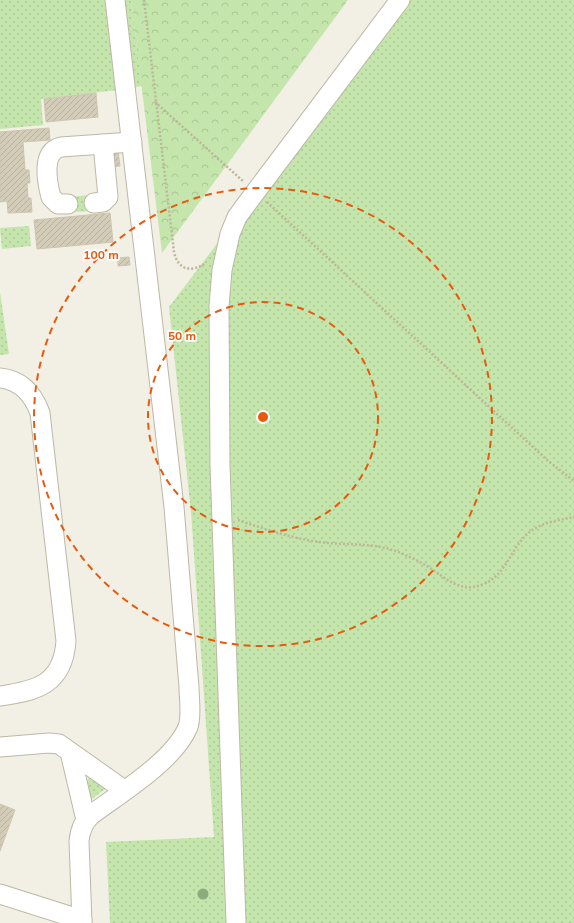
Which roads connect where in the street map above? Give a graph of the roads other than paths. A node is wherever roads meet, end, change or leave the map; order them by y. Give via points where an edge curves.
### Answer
1 (115, 0) edge
2 (400, 0) edge
3 (132, 142) junction
4 (103, 144) junction
5 (94, 203) dead end
6 (68, 204) dead end
7 (0, 378) edge
8 (0, 696) edge
9 (0, 747) edge
10 (70, 752) junction
11 (124, 790) junction
12 (86, 820) junction
13 (0, 894) edge
14 (82, 921) edge
15 (236, 923) edge

1 - 3 lane
2 - 15 lane via 237,217 225,252 220,288 218,359
3 - 4 lane
3 - 11 lane via 174,506 190,717 188,727 174,748 150,771
4 - 5 lane via 108,197 103,202
4 - 6 lane via 61,147 49,154 51,197 58,204
7 - 8 lane via 18,384 28,391 36,401 40,413 66,641 61,666 44,685 32,691
9 - 10 lane via 54,743
10 - 11 lane
10 - 12 lane
11 - 12 lane
12 - 14 lane via 80,834
13 - 14 lane

